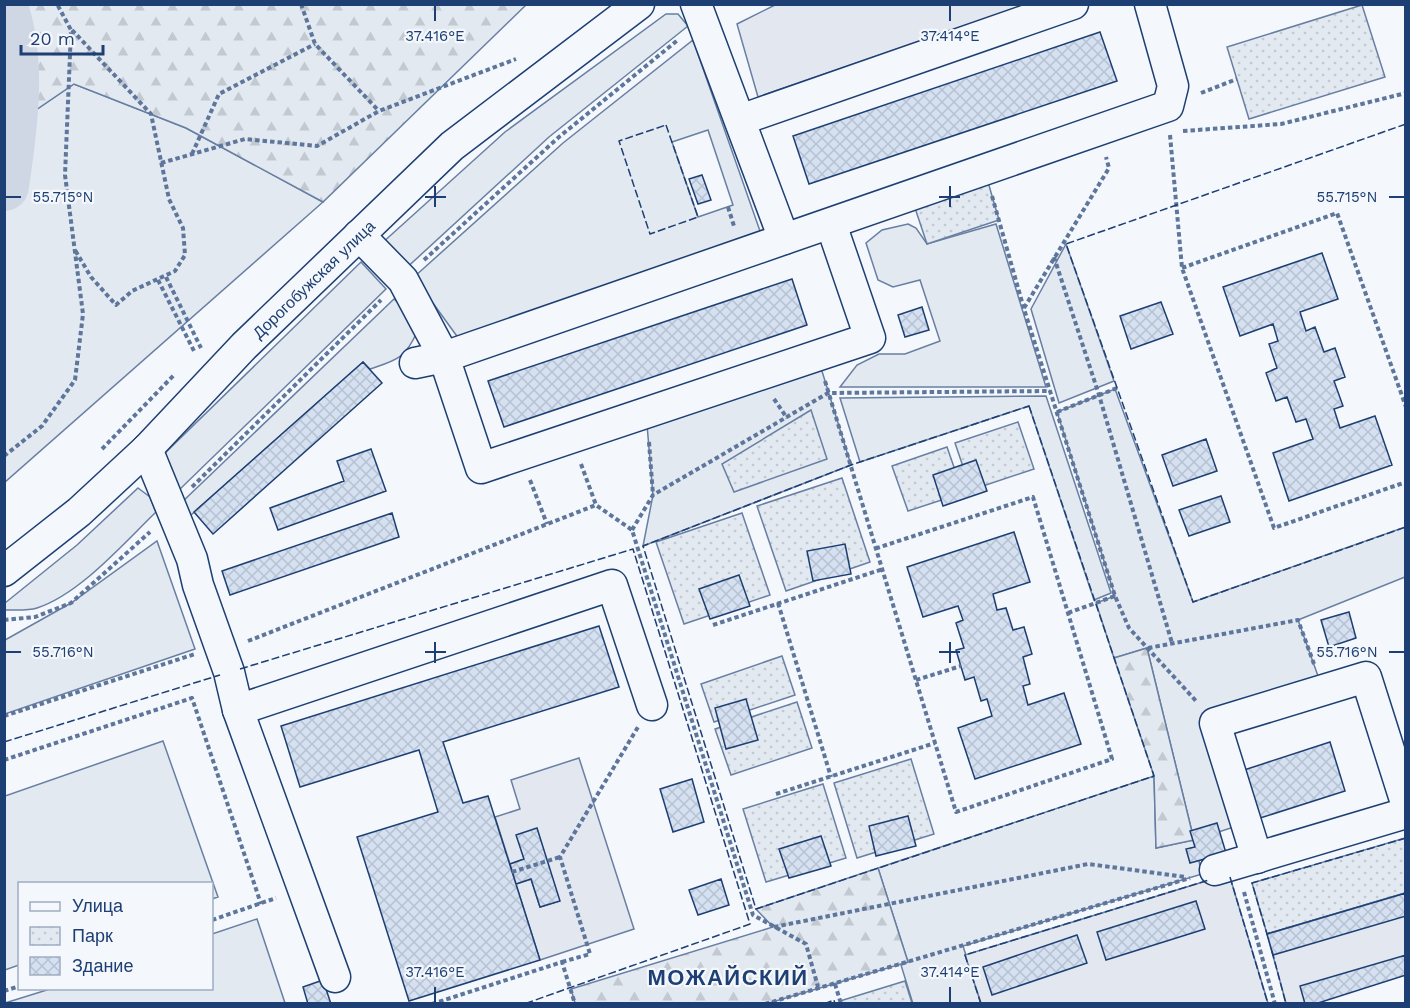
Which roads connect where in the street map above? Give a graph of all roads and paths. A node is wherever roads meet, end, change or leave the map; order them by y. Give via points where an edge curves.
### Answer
1 (57, 4) edge
2 (301, 4) edge
3 (639, 4) edge
4 (1073, 4) edge
5 (1150, 4) edge
6 (700, 13) edge
7 (71, 30) junction
8 (315, 44) junction
9 (520, 57) dead end
10 (1406, 93) edge
11 (379, 111) junction
12 (740, 120) junction
13 (1098, 130) junction
14 (1181, 131) dead end
15 (192, 154) junction
16 (161, 164) junction
17 (984, 171) junction
18 (1177, 204) dead end
19 (831, 224) junction
20 (359, 235) junction
21 (784, 239) junction
22 (73, 246) junction
23 (1054, 257) junction
24 (1182, 268) junction
25 (166, 277) junction
26 (158, 280) junction
27 (403, 280) junction
28 (1024, 309) junction
29 (201, 348) dead end
30 (195, 353) dead end
31 (817, 355) junction
32 (444, 357) junction
33 (415, 363) dead end
34 (1117, 388) dead end
35 (1050, 391) junction
36 (828, 393) junction
37 (1099, 395) junction
38 (1406, 407) edge
39 (1057, 412) junction
40 (646, 413) junction
41 (147, 449) junction
42 (578, 454) dead end
43 (4, 456) edge
44 (526, 470) dead end
45 (1406, 482) edge
46 (654, 495) junction
47 (596, 506) junction
48 (173, 509) junction
49 (547, 524) junction
50 (632, 530) junction
51 (877, 548) junction
52 (883, 569) junction
53 (4, 571) edge
54 (1115, 596) junction
55 (778, 603) junction
56 (1068, 613) junction
57 (4, 620) edge
58 (713, 625) dead end
59 (1172, 644) junction
60 (219, 646) junction
61 (1147, 648) junction
62 (961, 666) dead end
63 (675, 668) junction
64 (916, 680) junction
65 (1323, 690) junction
66 (652, 705) junction
67 (238, 710) junction
68 (4, 716) edge
69 (1215, 723) junction
70 (936, 743) junction
71 (4, 760) edge
72 (1399, 763) edge
73 (831, 777) junction
74 (776, 794) dead end
75 (1406, 802) edge
76 (1406, 813) edge
77 (560, 857) junction
78 (1224, 868) junction
79 (512, 872) dead end
80 (301, 890) junction
81 (261, 903) junction
82 (753, 915) junction
83 (213, 920) edge
84 (562, 962) junction
85 (335, 977) dead end
86 (835, 984) junction
87 (818, 987) junction
88 (432, 1004) edge
89 (575, 1004) edge
90 (765, 1004) edge
91 (841, 1004) edge
92 (1275, 1004) edge

1 - 7 path
2 - 8 path
3 - 20 street, Дорогобужская улица via 452,146
4 - 12 street
5 - 13 street via 1173,86 1168,106
6 - 12 street
6 - 27 path
7 - 16 path via 151,114
7 - 22 path via 64,175
8 - 11 path
8 - 15 path via 219,94
9 - 11 path
10 - 14 path via 1281,124
11 - 15 path via 317,146 245,139
12 - 21 street
13 - 17 street
13 - 23 path via 1109,168
15 - 16 path
16 - 25 path via 169,200 183,228 185,255
17 - 19 street
17 - 28 path
18 - 24 path
19 - 21 street
19 - 31 street via 870,338
20 - 27 street
20 - 41 street, Дорогобужская улица via 244,346
21 - 32 street
22 - 26 path via 91,277 116,305 132,291
22 - 43 path via 83,314 75,380 42,426
23 - 28 path
23 - 37 path
24 - 38 path via 1337,213
24 - 45 path via 1274,528
25 - 26 path
25 - 29 path
26 - 30 path
27 - 32 street
27 - 48 path via 212,465
28 - 35 path
31 - 36 path
31 - 40 street
32 - 33 street
32 - 40 street via 481,468
34 - 37 path
35 - 36 path
35 - 39 path
36 - 46 path
36 - 51 path
37 - 39 path
37 - 59 path
39 - 54 path
40 - 46 path
41 - 48 street
41 - 53 street, Дорогобужская улица via 79,512
42 - 47 path
44 - 49 path
46 - 50 path
47 - 49 path
47 - 50 path
48 - 57 path via 71,603 36,617
48 - 60 street
49 - 60 path via 230,648
50 - 63 path
51 - 52 path
51 - 56 path via 1033,497
52 - 55 path
52 - 64 path
54 - 56 path
54 - 61 path via 1129,628
55 - 58 path
55 - 73 path
56 - 70 path via 1112,759 956,812
59 - 61 path
59 - 65 path via 1298,620
60 - 67 street
60 - 68 path
61 - 69 path
62 - 64 path
63 - 66 path
63 - 82 path
64 - 70 path
65 - 69 street
65 - 72 street via 1366,677
66 - 67 street via 612,585
66 - 77 path
67 - 80 street
69 - 78 street
70 - 73 path
71 - 81 path via 192,698
72 - 75 street
73 - 74 path
76 - 78 street
77 - 79 path
77 - 84 path via 590,954
78 - 82 path via 1088,864 773,927
78 - 86 path
78 - 92 path
80 - 81 path
80 - 85 street
81 - 83 path
82 - 87 path via 806,944
84 - 88 path
84 - 89 path
86 - 87 path
86 - 91 path
87 - 90 path

